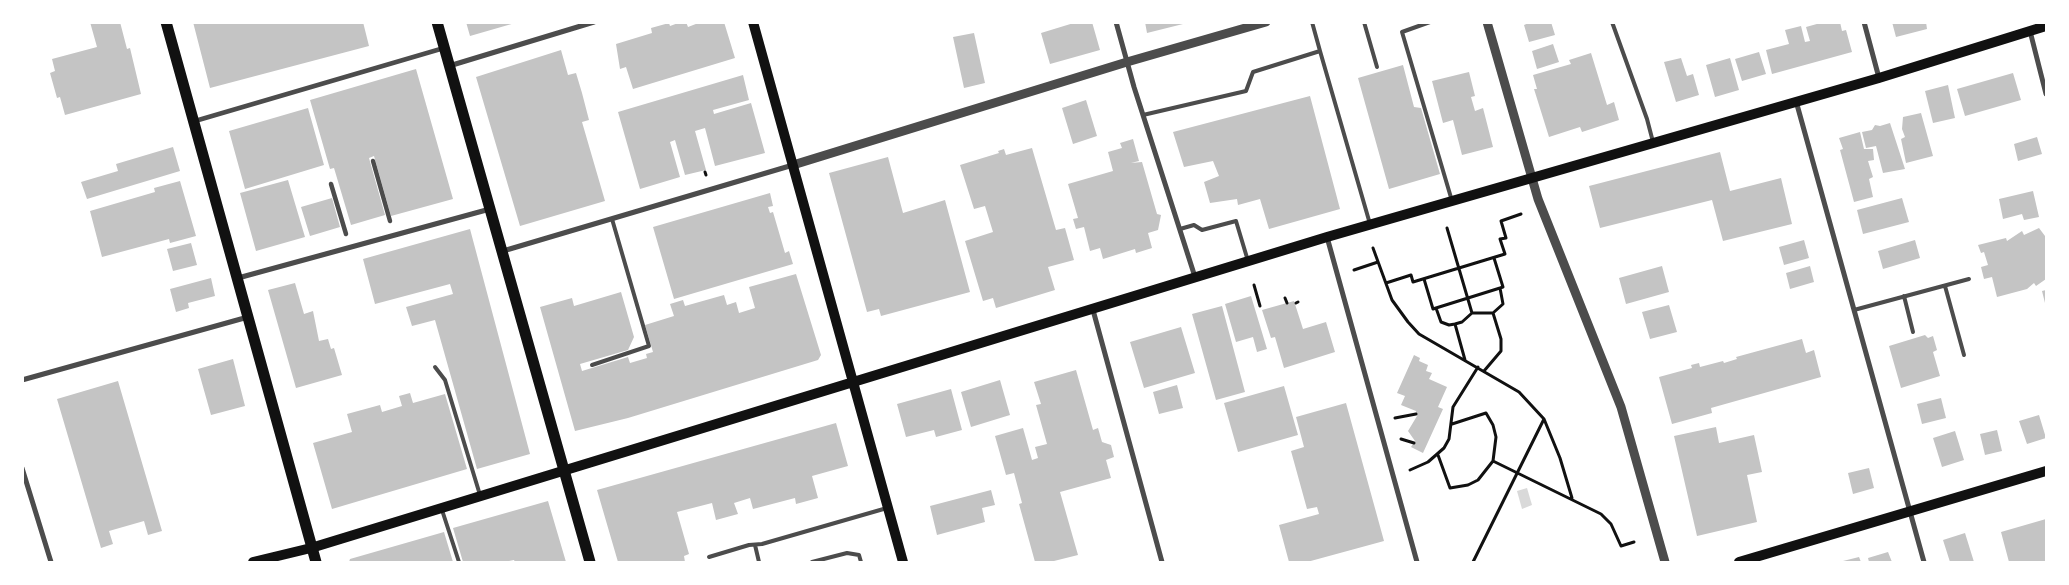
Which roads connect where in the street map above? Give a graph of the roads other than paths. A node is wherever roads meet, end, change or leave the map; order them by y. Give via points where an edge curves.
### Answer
1 (166, 22) edge
2 (437, 22) edge
3 (594, 22) edge
4 (753, 22) edge
5 (1116, 22) edge
6 (1266, 22) edge
7 (1312, 22) edge
8 (1364, 22) edge
9 (1430, 22) edge
10 (1487, 22) edge
11 (1612, 22) edge
12 (1864, 22) edge
13 (2046, 26) edge
14 (2030, 31) junction
15 (444, 48) junction
16 (1320, 51) junction
17 (1127, 62) junction
18 (449, 66) junction
19 (1377, 67) dead end
20 (1879, 78) junction
21 (2046, 94) edge
22 (1796, 101) junction
23 (1143, 115) junction
24 (194, 121) junction
25 (1653, 142) junction
26 (373, 161) dead end
27 (792, 165) junction
28 (1532, 178) junction
29 (331, 184) dead end
30 (1452, 201) junction
31 (490, 208) junction
32 (612, 219) junction
33 (390, 221) dead end
34 (1371, 224) junction
35 (1180, 229) junction
36 (346, 234) dead end
37 (1327, 237) junction
38 (503, 251) junction
39 (1248, 261) junction
40 (1195, 277) junction
41 (238, 278) junction
42 (1968, 279) dead end
43 (1945, 286) junction
44 (1904, 296) junction
45 (1093, 310) junction
46 (1854, 310) junction
47 (248, 317) junction
48 (1913, 332) dead end
49 (1964, 355) dead end
50 (592, 365) dead end
51 (435, 367) dead end
52 (22, 380) edge
53 (852, 382) junction
54 (22, 468) edge
55 (564, 471) junction
56 (2046, 471) edge
57 (480, 495) junction
58 (442, 508) junction
59 (888, 508) junction
60 (1910, 512) junction
61 (755, 545) junction
62 (311, 548) junction
63 (709, 556) dead end
64 (51, 562) edge
65 (253, 562) edge
66 (316, 562) edge
67 (459, 562) edge
68 (590, 562) edge
69 (759, 562) edge
70 (812, 562) edge
71 (861, 562) edge
72 (903, 562) edge
73 (1162, 562) edge
74 (1417, 562) edge
75 (1665, 562) edge
76 (1739, 562) edge
77 (1924, 562) edge

1 - 24 main road
2 - 15 main road
3 - 18 street
4 - 27 main road
5 - 17 street
6 - 17 street
7 - 16 lane
8 - 19 lane
9 - 30 lane via 1402,32
10 - 28 street
11 - 25 lane
12 - 20 street
13 - 14 main road
14 - 20 main road
14 - 21 street
15 - 18 main road
15 - 24 street
16 - 23 lane via 1253,72 1246,91
16 - 34 lane
17 - 23 street
17 - 27 street
18 - 31 main road
20 - 22 main road
22 - 25 main road
22 - 46 street
23 - 35 street
24 - 41 main road
25 - 28 main road
26 - 33 street
27 - 32 street
27 - 53 main road
28 - 30 main road
28 - 75 street via 1621,407
29 - 36 street
30 - 34 main road
31 - 38 main road
31 - 41 street
32 - 38 street
32 - 50 lane via 649,346
34 - 37 main road
35 - 39 lane via 1194,224 1202,230 1236,221
35 - 40 street
37 - 39 main road
37 - 74 street
38 - 55 main road
39 - 40 main road
40 - 45 main road
41 - 47 main road
42 - 43 lane
43 - 44 lane
43 - 49 lane
44 - 46 lane
44 - 48 lane
45 - 53 main road
45 - 73 street
46 - 60 street
47 - 52 street
47 - 62 main road
51 - 57 lane via 445,380
53 - 55 main road
53 - 59 main road
54 - 64 street
55 - 57 main road
55 - 68 main road
56 - 60 main road
57 - 58 main road
58 - 62 main road
58 - 67 lane
59 - 61 lane
59 - 72 main road
60 - 76 main road
60 - 77 street
61 - 63 lane
61 - 69 lane
62 - 65 main road
62 - 66 main road
70 - 71 lane via 847,553 859,555

